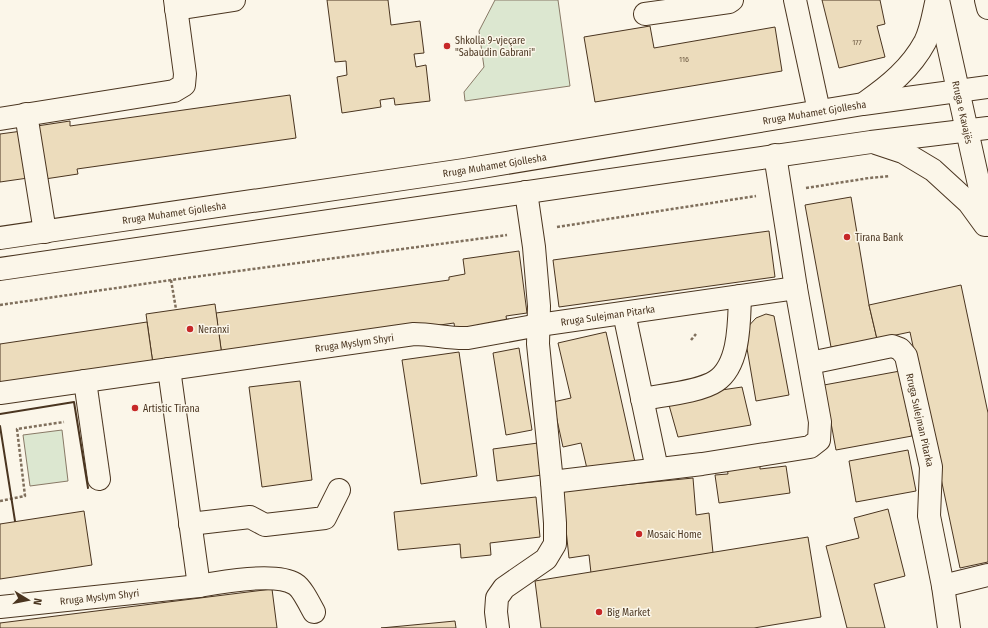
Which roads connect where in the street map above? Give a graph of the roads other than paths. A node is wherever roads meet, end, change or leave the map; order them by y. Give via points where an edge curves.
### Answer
1 (234, 0) edge
2 (732, 0) edge
3 (796, 0) edge
4 (937, 0) edge
5 (986, 0) edge
6 (176, 4) edge
7 (988, 8) edge
8 (645, 14) dead end
9 (988, 87) edge
10 (958, 91) junction
11 (863, 104) junction
12 (819, 111) junction
13 (26, 114) junction
14 (0, 118) edge
15 (988, 128) edge
16 (967, 130) junction
17 (871, 142) junction
18 (775, 155) junction
19 (526, 192) junction
20 (988, 225) edge
21 (988, 230) edge
22 (45, 232) junction
23 (0, 238) edge
24 (0, 269) edge
25 (796, 288) junction
26 (740, 296) junction
27 (624, 313) junction
28 (538, 325) junction
29 (810, 363) junction
30 (169, 369) junction
31 (85, 381) junction
32 (0, 393) edge
33 (642, 398) junction
34 (657, 469) junction
35 (99, 479) dead end
36 (552, 482) junction
37 (339, 490) dead end
38 (190, 524) junction
39 (988, 575) edge
40 (199, 586) junction
41 (943, 586) junction
42 (0, 607) edge
43 (314, 612) dead end
44 (498, 628) edge
45 (949, 628) edge

1 - 6 street
2 - 8 street
3 - 12 street
4 - 10 street, Rruga e Kavajës
4 - 11 street via 925,42 916,56 902,74
5 - 7 street
6 - 13 street via 186,74 184,85 174,91
9 - 10 street, Rruga Muhamet Gjollesha
10 - 11 street, Rruga Muhamet Gjollesha
10 - 16 street, Rruga e Kavajës
11 - 12 street, Rruga Muhamet Gjollesha
12 - 22 street, Rruga Muhamet Gjollesha via 464,170
13 - 14 street
13 - 22 street
15 - 16 street
16 - 17 street
16 - 20 street, Rruga e Kavajës
17 - 18 street
17 - 21 street via 903,152 933,170 969,203
18 - 19 street
18 - 25 street
19 - 24 street
19 - 28 street via 539,306
22 - 23 street, Rruga Muhamet Gjollesha
25 - 26 street, Rruga Sulejman Pitarka
25 - 29 street
26 - 27 street, Rruga Sulejman Pitarka
26 - 33 street via 736,343 726,372 715,382 699,388
27 - 28 street, Rruga Sulejman Pitarka
27 - 33 street
28 - 30 street, Rruga Myslym Shyri via 457,339 414,334
28 - 36 street
29 - 34 street via 820,422 819,440 810,447
29 - 41 street, Rruga Sulejman Pitarka via 892,346 900,349 906,356 931,467 929,516
30 - 31 street, Rruga Myslym Shyri
30 - 38 street
31 - 32 street, Rruga Myslym Shyri
31 - 35 street
33 - 34 street
34 - 36 street
36 - 44 street via 555,544 546,559 504,588 497,598
37 - 38 street via 324,518 265,525 250,516
38 - 40 street
39 - 41 street
40 - 42 street, Rruga Myslym Shyri
40 - 43 street, Rruga Myslym Shyri via 277,578 296,584
41 - 45 street, Rruga Sulejman Pitarka

